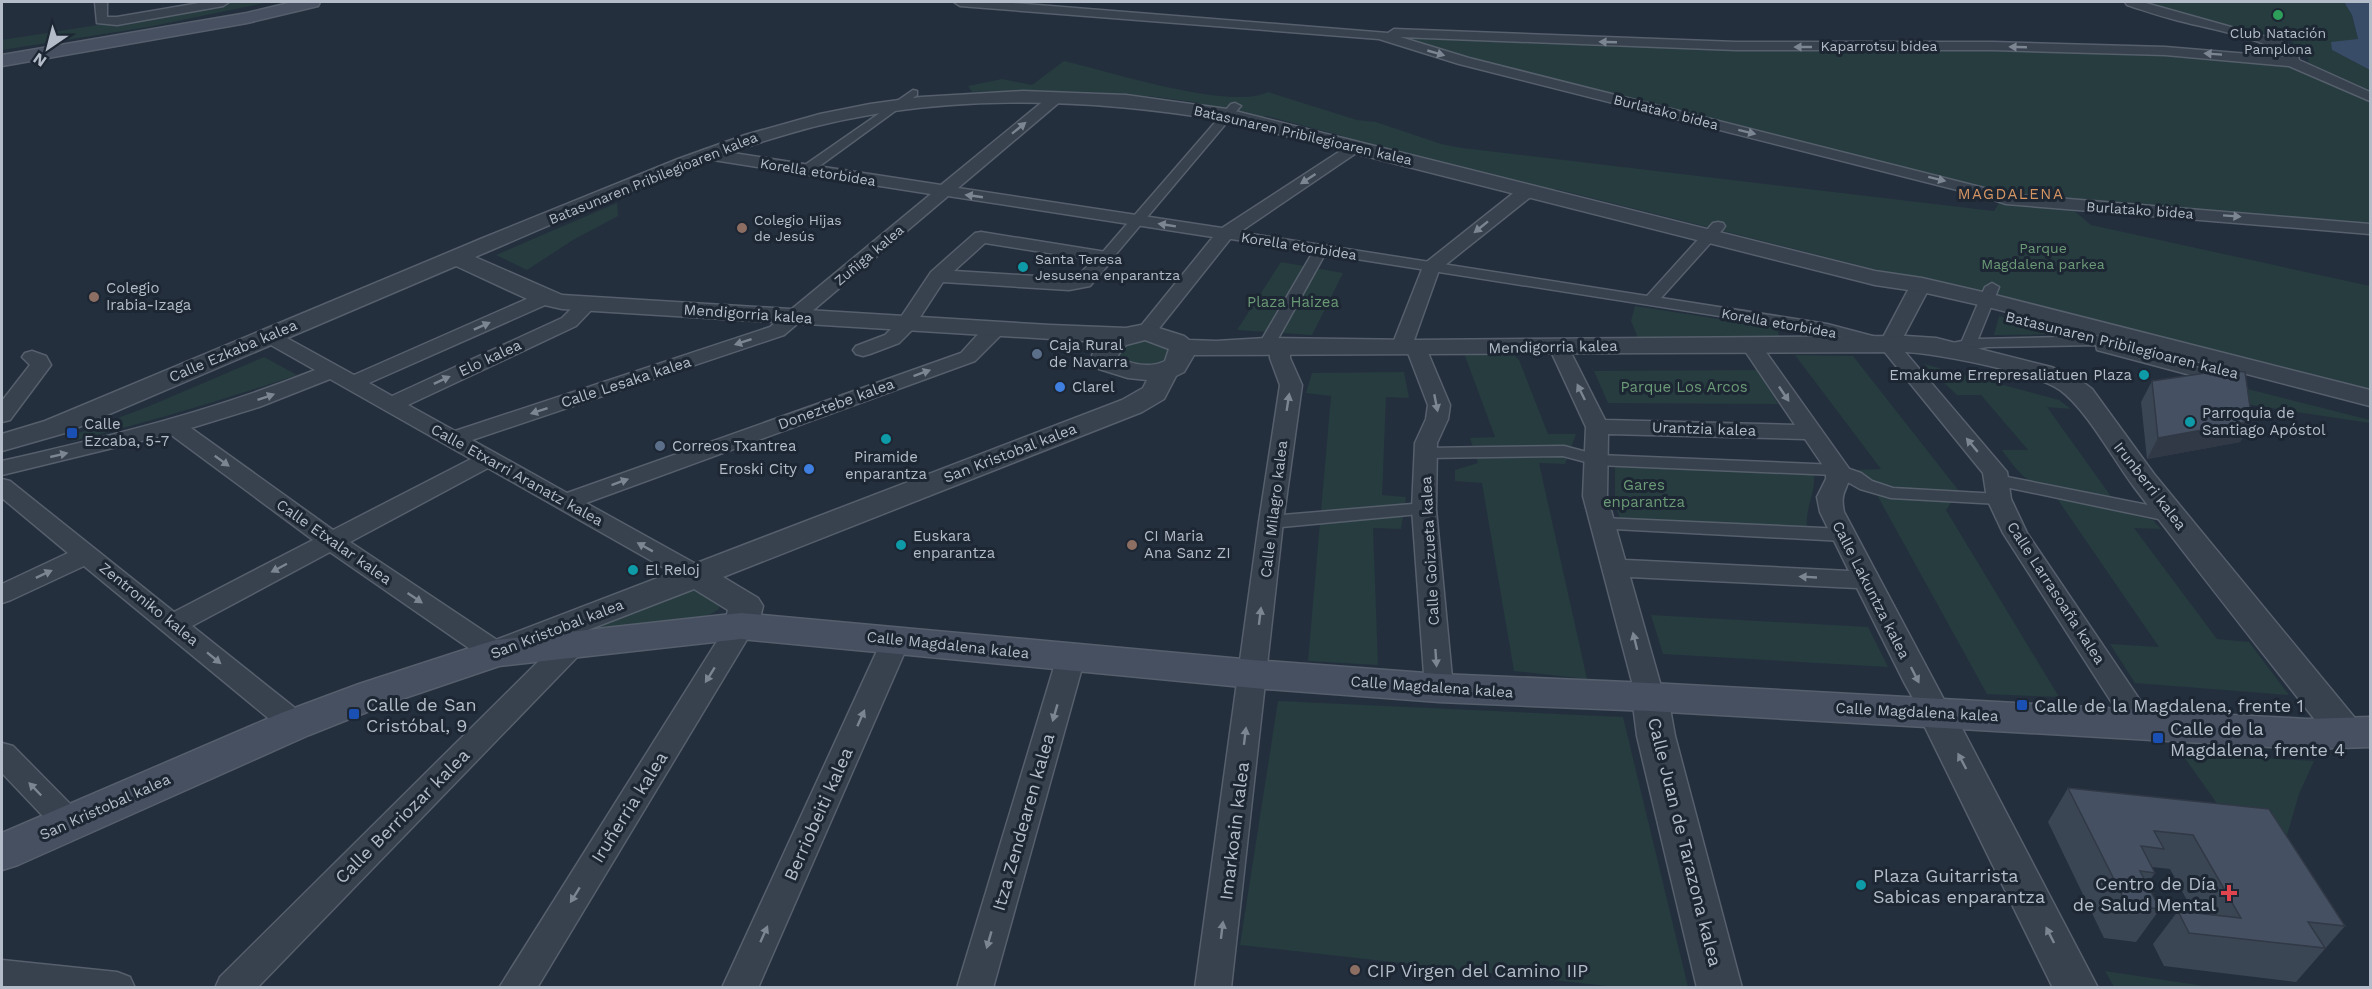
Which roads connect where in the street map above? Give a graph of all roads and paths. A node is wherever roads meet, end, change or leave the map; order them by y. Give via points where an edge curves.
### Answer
1 (102, 2) edge
2 (223, 2) edge
3 (277, 2) edge
4 (312, 2) edge
5 (960, 2) edge
6 (2131, 2) edge
7 (1380, 35) junction
8 (2, 52) edge
9 (2, 61) edge
10 (2292, 62) junction
11 (2312, 64) dead end
12 (913, 93) dead end
13 (1057, 96) junction
14 (2370, 97) edge
15 (895, 107) junction
16 (1231, 110) junction
17 (1357, 147) junction
18 (707, 154) junction
19 (806, 170) junction
20 (942, 191) junction
21 (1527, 191) junction
22 (1139, 220) junction
23 (2370, 229) edge
24 (1713, 231) junction
25 (1225, 234) junction
26 (1321, 249) junction
27 (456, 257) junction
28 (1106, 257) junction
29 (1431, 268) junction
30 (938, 276) junction
31 (1875, 278) junction
32 (1917, 292) junction
33 (545, 298) junction
34 (1987, 298) junction
35 (1650, 302) junction
36 (587, 304) junction
37 (795, 317) junction
38 (907, 324) junction
39 (997, 329) junction
40 (1050, 333) junction
41 (1135, 334) junction
42 (269, 336) junction
43 (2155, 340) junction
44 (2078, 341) junction
45 (2108, 341) junction
46 (1751, 345) junction
47 (1889, 345) junction
48 (1273, 346) junction
49 (1559, 347) junction
50 (1959, 347) junction
51 (1408, 348) junction
52 (863, 350) dead end
53 (1105, 355) junction
54 (32, 357) dead end
55 (1176, 359) junction
56 (332, 371) junction
57 (1138, 374) junction
58 (352, 383) junction
59 (2236, 383) edge
60 (2370, 398) edge
61 (389, 405) junction
62 (2370, 408) edge
63 (1115, 412) junction
64 (2, 415) edge
65 (175, 427) junction
66 (1597, 427) junction
67 (1810, 432) junction
68 (4, 439) edge
69 (452, 440) junction
70 (1425, 453) junction
71 (488, 459) junction
72 (1597, 460) junction
73 (2, 468) edge
74 (1838, 470) junction
75 (2, 486) edge
76 (1998, 490) junction
77 (565, 502) junction
78 (1425, 508) junction
79 (2173, 516) junction
80 (1272, 522) junction
81 (1602, 524) junction
82 (1844, 535) junction
83 (331, 541) junction
84 (87, 554) junction
85 (1616, 568) junction
86 (696, 575) junction
87 (1867, 580) junction
88 (2, 594) edge
89 (173, 624) junction
90 (741, 626) junction
91 (896, 640) junction
92 (572, 645) junction
93 (496, 653) junction
94 (1071, 657) junction
95 (1253, 675) junction
96 (1438, 688) junction
97 (1650, 697) junction
98 (1936, 713) junction
99 (295, 724) junction
100 (2142, 726) junction
101 (2358, 732) edge
102 (2, 754) edge
103 (69, 823) junction
104 (2, 852) edge
105 (2, 976) edge
106 (117, 987) edge
107 (233, 987) edge
108 (517, 987) edge
109 (740, 987) edge
110 (975, 987) edge
111 (1213, 987) edge
112 (1720, 987) edge
113 (2076, 987) edge

1 - 2 street via 100,20 117,21
3 - 8 main road
4 - 9 main road via 236,20
5 - 7 street, Burlatako bidea
6 - 10 street via 2276,44 2292,54
10 -> 7 street, Kaparrotsu bidea via 2117,49 1736,46 1405,32
7 -> 23 street, Burlatako bidea via 1530,78 2006,199
10 - 11 street
10 - 14 street, Kaparrotsu bidea
12 - 15 street
13 - 15 street, Batasunaren Pribilegioaren kalea via 946,100
13 - 16 street, Batasunaren Pribilegioaren kalea
20 -> 13 street, Zuñiga kalea
15 - 18 street, Batasunaren Pribilegioaren kalea via 812,122
15 - 19 street
16 - 17 street, Batasunaren Pribilegioaren kalea
16 - 22 street
17 - 21 street, Batasunaren Pribilegioaren kalea
17 -> 25 street
18 - 19 street, Korella etorbidea
18 - 27 street, Batasunaren Pribilegioaren kalea
19 - 20 street, Korella etorbidea
22 -> 20 street, Korella etorbidea
20 - 37 street, Zuñiga kalea
21 - 24 street, Batasunaren Pribilegioaren kalea
21 -> 29 street
25 -> 22 street, Korella etorbidea
22 - 28 street
24 - 31 street, Batasunaren Pribilegioaren kalea
24 - 35 street
25 - 26 street, Korella etorbidea
25 - 41 street
26 - 29 street, Korella etorbidea
26 - 48 street
27 - 33 street, Mendigorria kalea
27 - 42 street, Calle Ezkaba kalea
28 - 30 street via 1083,282 1070,284
28 - 30 street via 981,237
29 - 35 street, Korella etorbidea
29 - 51 street
30 - 38 street
31 - 32 street, Batasunaren Pribilegioaren kalea
31 - 34 street, Batasunaren Pribilegioaren kalea
32 - 34 street, Batasunaren Pribilegioaren kalea
32 - 47 street
33 - 36 street, Mendigorria kalea
58 -> 33 street
34 - 43 street, Batasunaren Pribilegioaren kalea
34 - 45 street, Batasunaren Pribilegioaren kalea
34 - 50 street
35 - 47 street, Korella etorbidea via 1827,329
36 - 37 street, Mendigorria kalea
61 -> 36 street, Elo kalea via 569,322
37 - 38 street, Mendigorria kalea
37 -> 69 street, Calle Lesaka kalea via 777,331
38 - 39 street, Mendigorria kalea
38 - 52 street via 892,339
39 - 40 street, Mendigorria kalea
77 -> 39 street, Doneztebe kalea via 968,357
40 - 41 street, Mendigorria kalea
40 - 53 street, Mendigorria kalea via 1079,340
41 - 53 street via 1114,340
41 - 55 street, Mendigorria kalea via 1175,341
42 - 56 street, Calle Etxarri Aranatz kalea
42 - 68 street, Calle Ezkaba kalea via 55,427
43 - 45 street
43 - 60 street, Batasunaren Pribilegioaren kalea
44 - 45 street
44 - 50 street via 1987,342
44 - 59 street
45 - 62 street, Batasunaren Pribilegioaren kalea
46 - 47 street, Mendigorria kalea
46 - 49 street, Mendigorria kalea
46 -> 67 street
47 - 50 street, Irunberri kalea
76 -> 47 street, Calle Larrasoaña kalea via 1995,472
48 - 51 street, Mendigorria kalea
48 - 55 street, Mendigorria kalea via 1216,349
80 -> 48 street, Calle Milagro kalea via 1291,385
49 - 51 street, Mendigorria kalea
66 -> 49 street
50 - 79 street, Irunberri kalea via 2067,383 2082,395
51 -> 70 street, Calle Goizueta kalea via 1439,405
53 - 57 street, Mendigorria kalea via 1108,363
54 - 64 street via 41,365
55 - 57 street, Mendigorria kalea
55 - 63 street, San Kristobal kalea via 1154,393
56 - 58 street, Calle Etxarri Aranatz kalea
65 -> 56 street
57 - 63 street, San Kristobal kalea via 1140,387 1133,399
58 - 61 street, Calle Etxarri Aranatz kalea
61 - 69 street, Calle Etxarri Aranatz kalea
63 - 86 street, San Kristobal kalea
73 -> 65 street
65 -> 83 street, Calle Etxalar kalea
66 - 67 street, Urantzia kalea
66 - 72 street
67 - 74 street
69 - 71 street, Calle Etxarri Aranatz kalea
70 - 72 street via 1564,451
70 - 78 street, Calle Goizueta kalea
71 - 77 street, Calle Etxarri Aranatz kalea
71 - 83 street
72 - 74 street
72 - 81 street via 1594,496
74 - 76 street via 1891,493
74 - 82 street, Calle Lakuntza kalea via 1839,479 1829,497
75 - 84 street, Zentroniko kalea
76 - 79 street
76 - 100 street, Calle Larrasoaña kalea via 2015,533
86 -> 77 street, Calle Etxarri Aranatz kalea
78 - 80 street
78 -> 96 street, Calle Goizueta kalea
79 - 101 street, Irunberri kalea
95 -> 80 street, Calle Milagro kalea
81 - 82 street
81 - 85 street
82 - 87 street, Calle Lakuntza kalea
83 -> 89 street
83 -> 93 street, Calle Etxalar kalea
88 -> 84 street
84 - 89 street, Zentroniko kalea
87 -> 85 street
97 -> 85 street
86 - 90 street, Calle Etxarri Aranatz kalea via 746,606
86 - 93 street, San Kristobal kalea
87 -> 98 street, Calle Lakuntza kalea
89 -> 99 street, Zentroniko kalea
90 - 91 main road, Calle Magdalena kalea
90 - 92 main road, Calle Magdalena kalea
90 -> 108 street, Iruñerria kalea
91 - 94 main road, Calle Magdalena kalea
109 -> 91 street, Berriobeiti kalea
92 - 93 main road, Calle Magdalena kalea
92 - 107 street, Calle Berriozar kalea
93 - 99 main road, San Kristobal kalea
94 - 95 main road, Calle Magdalena kalea
94 -> 110 street, Itza Zendearen kalea
95 - 96 main road, Calle Magdalena kalea
111 -> 95 street, Imarkoain kalea
96 - 97 main road, Calle Magdalena kalea
97 - 98 main road, Calle Magdalena kalea
97 - 112 street, Calle Juan de Tarazona kalea via 1656,736
98 - 100 main road, Calle Magdalena kalea
113 -> 98 street
99 - 103 main road, San Kristobal kalea
100 - 101 main road, Calle Magdalena kalea via 2307,734
103 -> 102 street
103 - 104 main road, San Kristobal kalea
105 - 106 street

